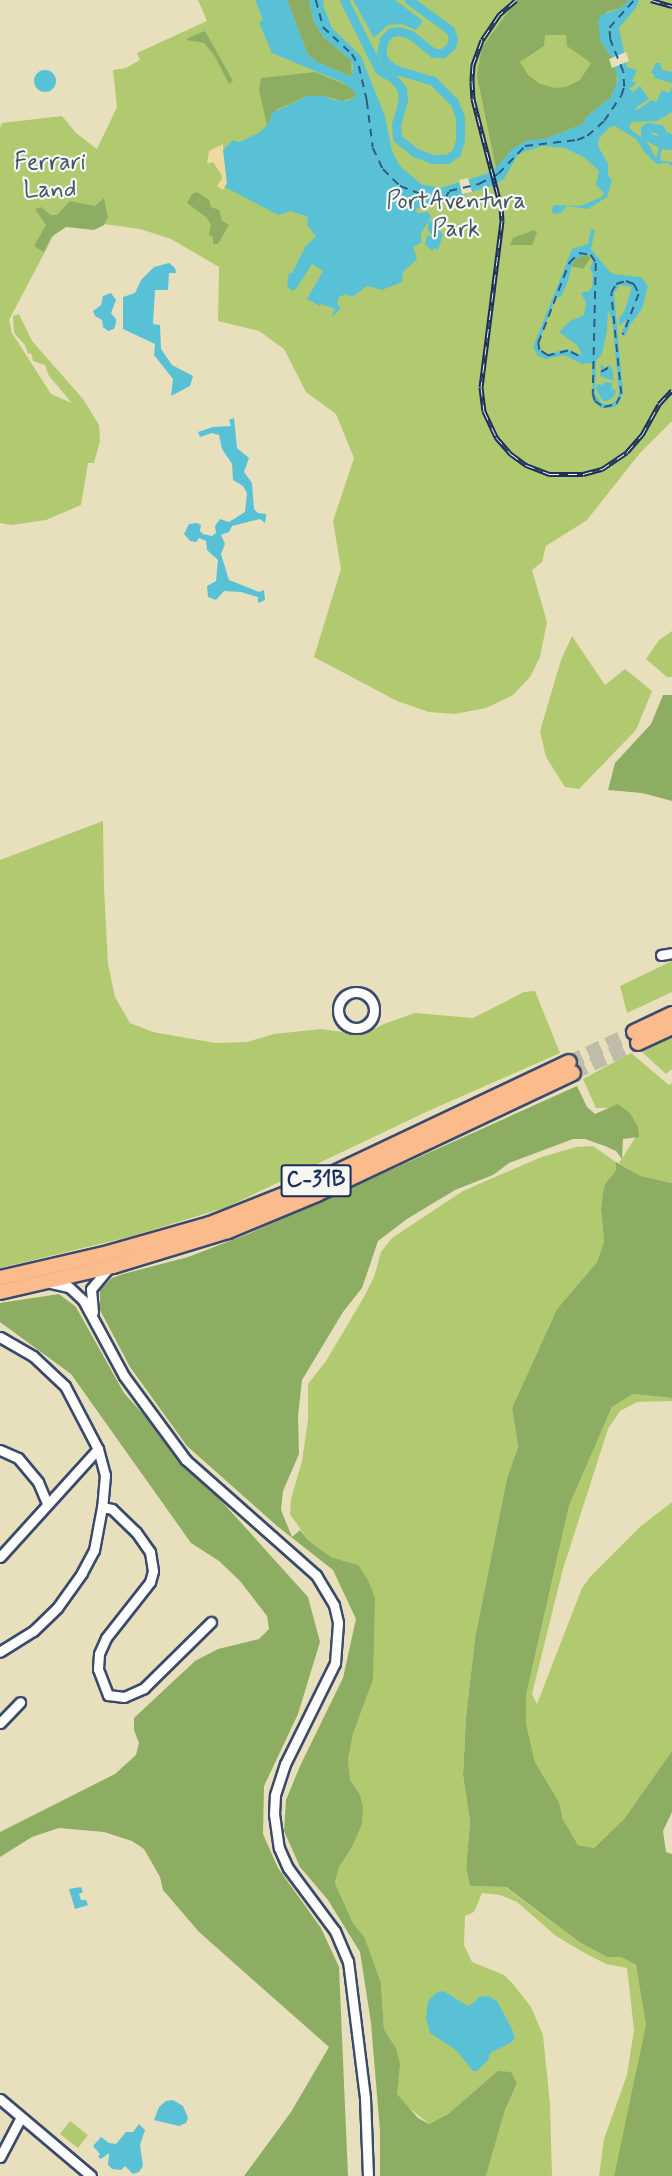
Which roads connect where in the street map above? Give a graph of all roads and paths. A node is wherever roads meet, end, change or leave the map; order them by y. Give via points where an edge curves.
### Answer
1 (672, 953) edge
2 (661, 955) dead end
3 (340, 1001) joint
4 (672, 1014) edge
5 (672, 1027) edge
6 (113, 1266) junction
7 (0, 1278) edge
8 (43, 1282) junction
9 (0, 1292) edge
10 (99, 1332) junction
11 (0, 1337) edge
12 (98, 1449) junction
13 (0, 1450) edge
14 (47, 1503) junction
15 (102, 1507) junction
16 (0, 1557) edge
17 (211, 1622) dead end
18 (0, 1652) edge
19 (20, 1702) dead end
20 (0, 1723) edge
21 (0, 2099) edge
22 (21, 2117) junction
23 (0, 2157) edge
24 (91, 2176) edge
25 (368, 2176) edge

1 - 2 street
3 - 3 street via 338,1013 348,1026 359,1028 372,1020 374,1006 365,994 352,993
4 - 5 highway via 636,1037
6 - 7 highway, C-31B via 217,1235 299,1201 571,1068 313,1183 210,1224
6 - 8 highway, C-31B
6 - 10 street via 91,1289
8 - 9 highway, C-31B
8 - 10 street via 69,1287 76,1293
10 - 25 street via 144,1407 186,1460 316,1575 334,1605 338,1623 335,1663 285,1764 275,1795 274,1814 279,1848 288,1868 335,1932 348,1962 365,2098
11 - 12 street via 33,1356 65,1386
12 - 14 street
12 - 15 street via 105,1474
13 - 14 street via 18,1458 38,1482
14 - 16 street
15 - 17 street via 112,1509 136,1532 150,1552 153,1571 150,1582 106,1638 99,1654 98,1669 108,1695 124,1697 144,1688
15 - 18 street via 94,1550 70,1591 33,1631
19 - 20 street
21 - 22 street
22 - 23 street
22 - 24 street

